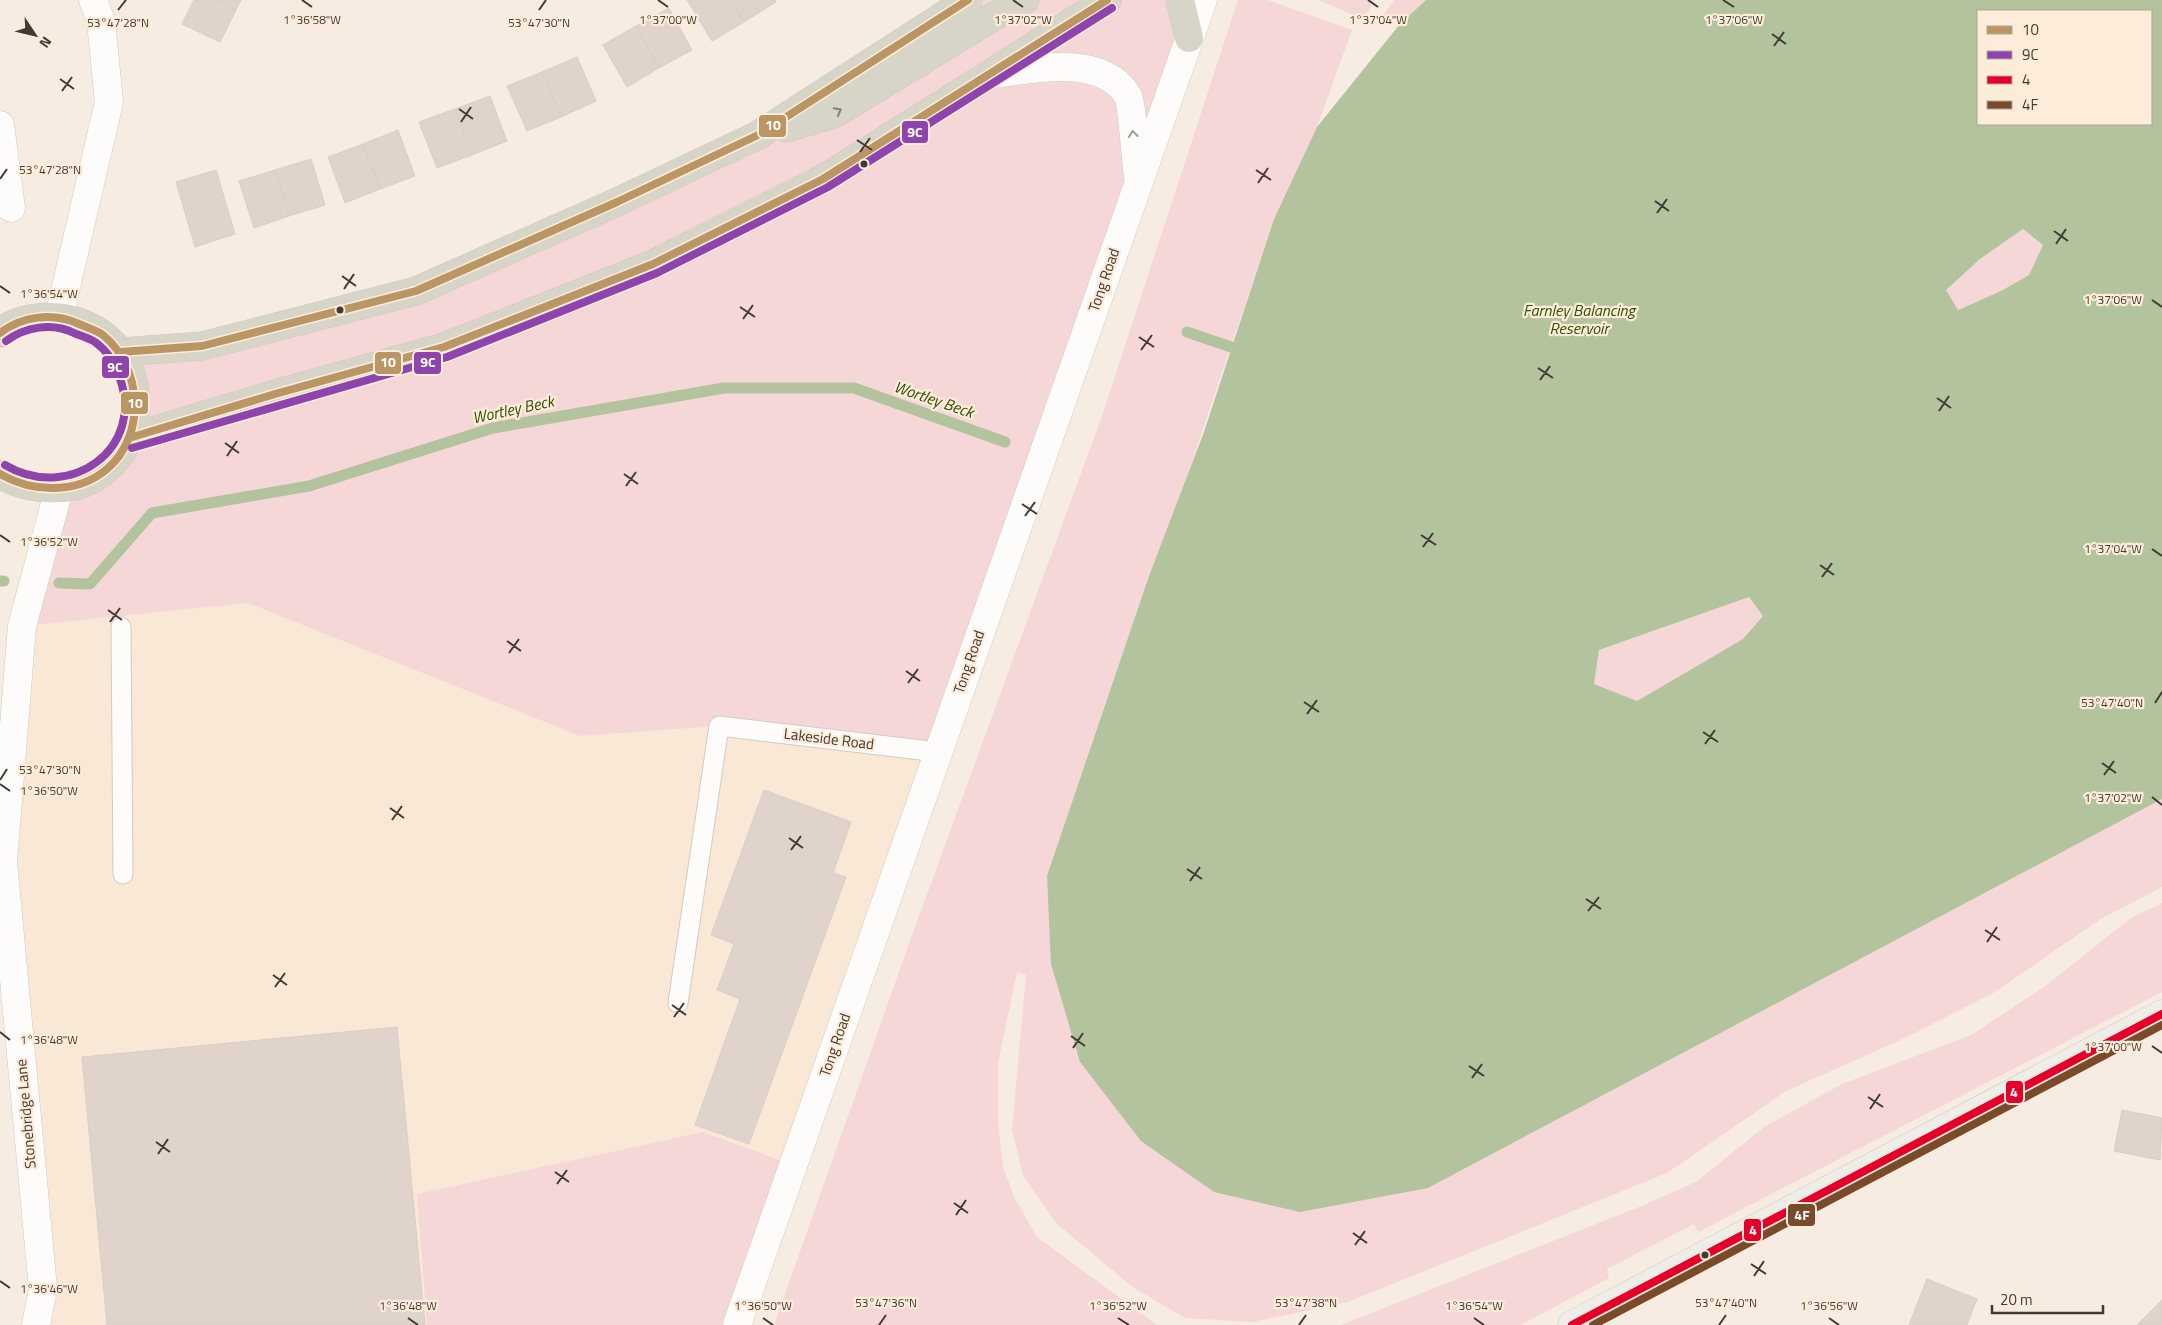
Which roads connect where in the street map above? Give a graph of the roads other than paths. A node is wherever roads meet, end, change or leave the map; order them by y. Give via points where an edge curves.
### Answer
1 (93, 0) edge
2 (968, 0) edge
3 (1025, 0) edge
4 (1107, 0) edge
5 (1180, 0) edge
6 (1202, 0) edge
7 (1190, 38) junction
8 (993, 74) junction
9 (0, 125) edge
10 (758, 135) junction
11 (1139, 182) junction
12 (11, 208) dead end
13 (60, 317) junction
14 (0, 333) edge
15 (120, 352) junction
16 (129, 438) junction
17 (1, 474) edge
18 (59, 489) junction
19 (121, 627) dead end
20 (938, 752) junction
21 (4, 790) edge
22 (123, 874) dead end
23 (678, 1003) dead end
24 (2162, 1014) edge
25 (36, 1325) edge
26 (737, 1325) edge
27 (1572, 1325) edge

1 - 13 street via 101,21 109,102
2 - 10 highway
10 -> 3 highway via 834,114
4 - 8 highway
5 - 7 highway
6 - 7 street, Tong Road
7 - 11 street, Tong Road
11 -> 8 street via 1128,97 1108,76 1067,66
8 - 16 highway via 823,179 653,264 444,347
9 - 12 street
10 - 15 highway via 416,291 202,346
11 - 20 street, Tong Road
13 - 14 highway via 31,318
13 - 15 highway via 103,334
15 - 16 highway via 131,372 136,395 135,417
16 - 18 highway via 106,469 84,483
17 - 18 highway via 29,487
18 - 21 street, Stonebridge Lane via 22,626
19 - 22 lane
20 - 23 lane, Lakeside Road via 719,726
20 - 26 street, Tong Road
21 - 25 street, Stonebridge Lane via 3,862 43,1289
24 - 27 main road

